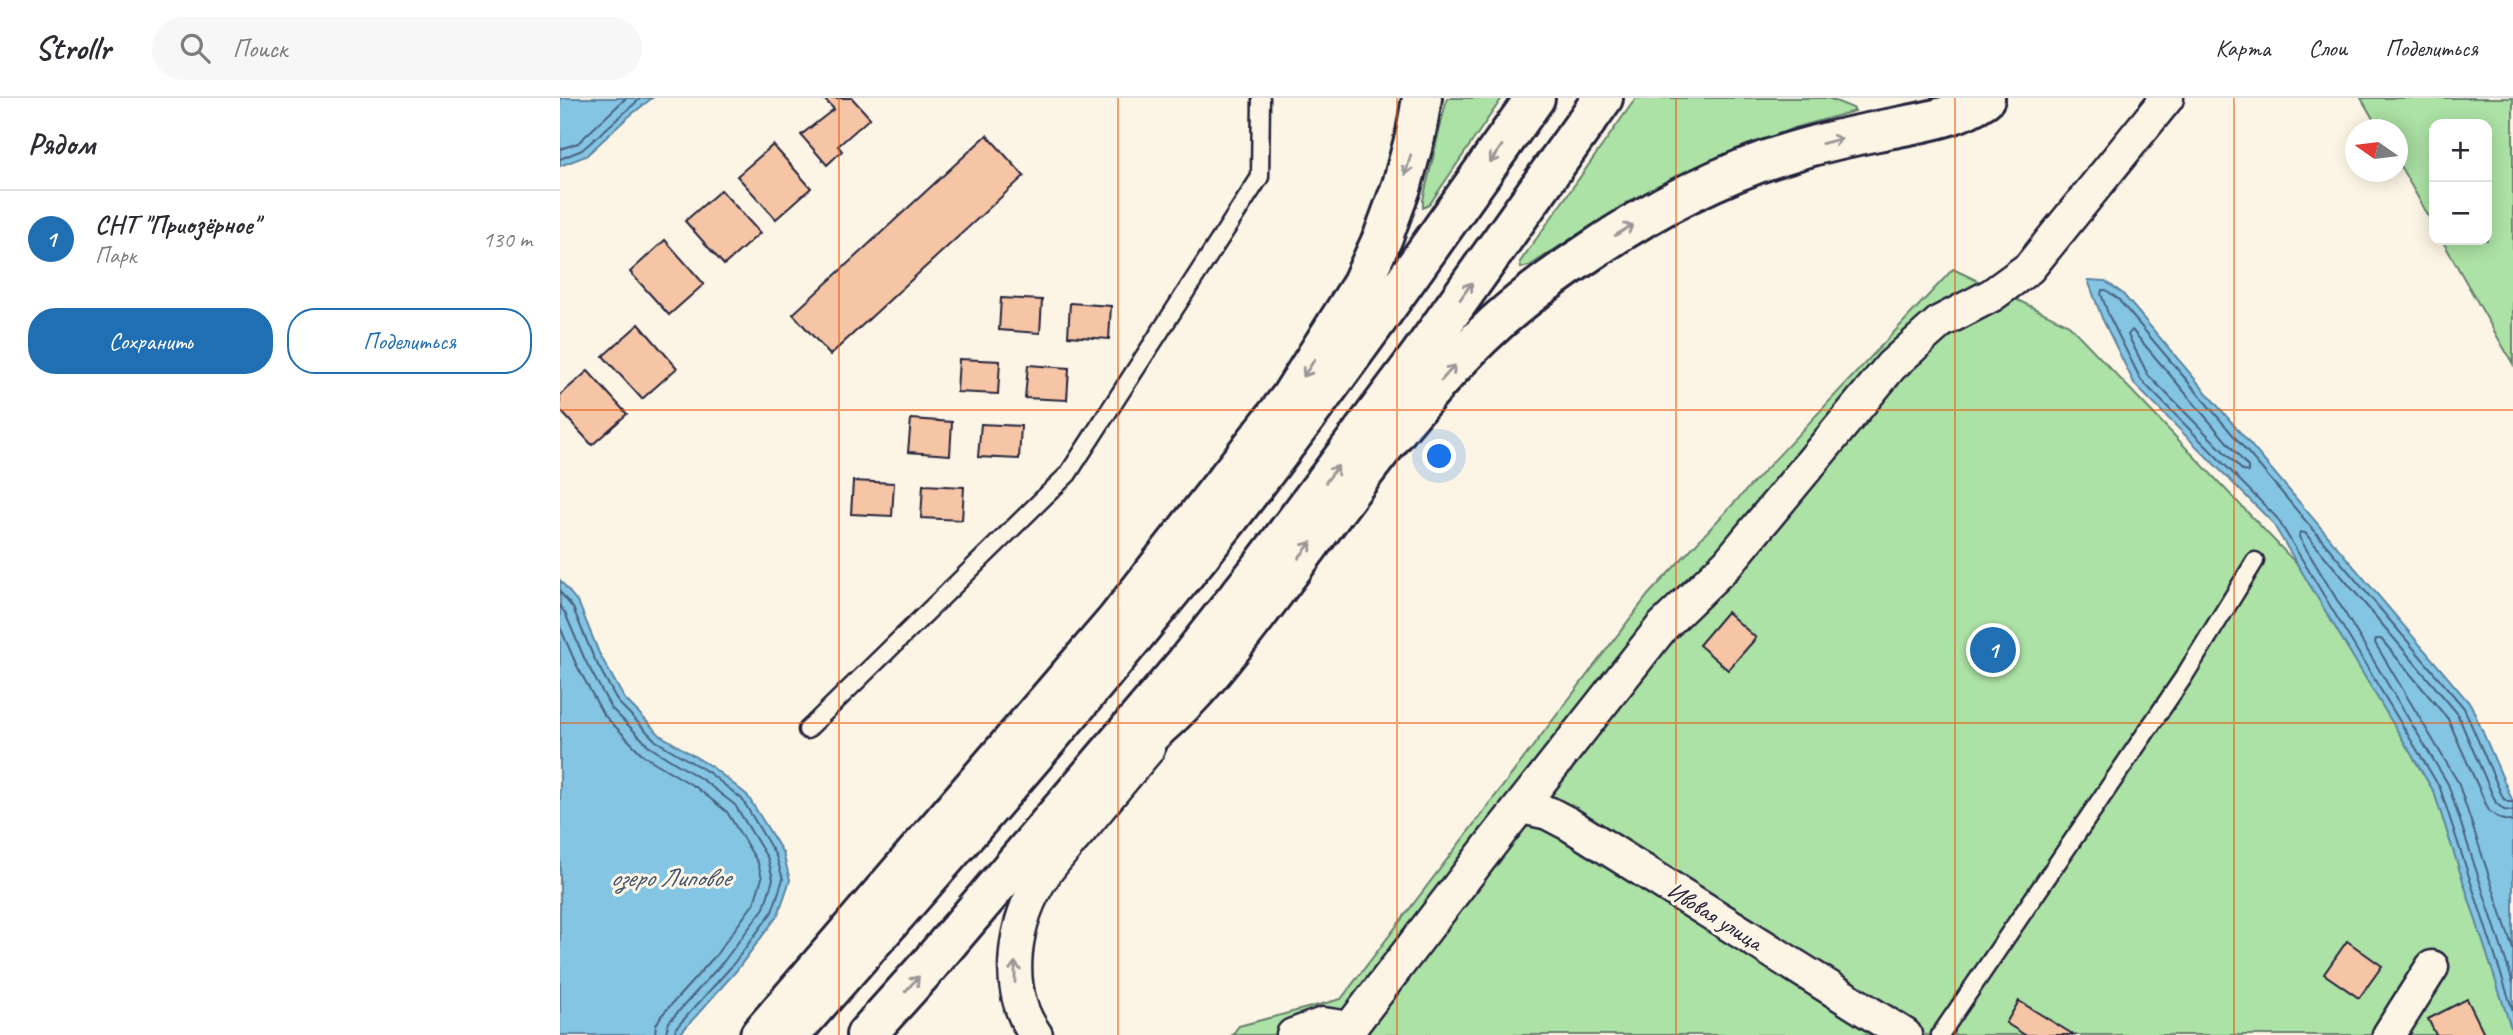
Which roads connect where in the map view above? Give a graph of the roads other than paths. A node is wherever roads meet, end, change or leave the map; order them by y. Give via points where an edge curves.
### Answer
1 (1261, 98) edge
2 (1422, 98) edge
3 (1535, 98) edge
4 (1603, 98) edge
5 (1985, 98) edge
6 (2167, 98) edge
7 (2255, 561) dead end
8 (1263, 565) junction
9 (1204, 682) junction
10 (807, 730) dead end
11 (1521, 807) junction
12 (1026, 850) junction
13 (2432, 967) dead end
14 (1355, 1032) edge
15 (760, 1035) edge
16 (790, 1035) edge
17 (866, 1035) edge
18 (1036, 1035) edge
19 (1293, 1035) edge
20 (1905, 1035) edge
21 (1940, 1035) edge
22 (2389, 1035) edge

1 - 10 lane via 1260,177 1068,474
2 -> 15 main road via 1402,185 1383,237 1360,287 1290,398 1116,621
3 -> 16 main road via 1373,328 1135,636
8 -> 4 main road
9 -> 5 main road via 1421,402 1482,337 1545,282 1653,212 1765,161 1954,114
6 - 11 street via 2029,268 1993,295 1940,322 1891,366 1728,563 1662,627
7 - 21 lane via 2183,678
8 - 9 street
8 - 12 main road
9 - 12 main road
18 -> 9 street via 1020,1008 1014,974 1025,913 1034,892 1044,873
11 - 14 street
11 - 20 street, Ивовая улица via 1569,824
17 -> 12 main road
13 - 22 street
14 - 19 street via 1323,1024

